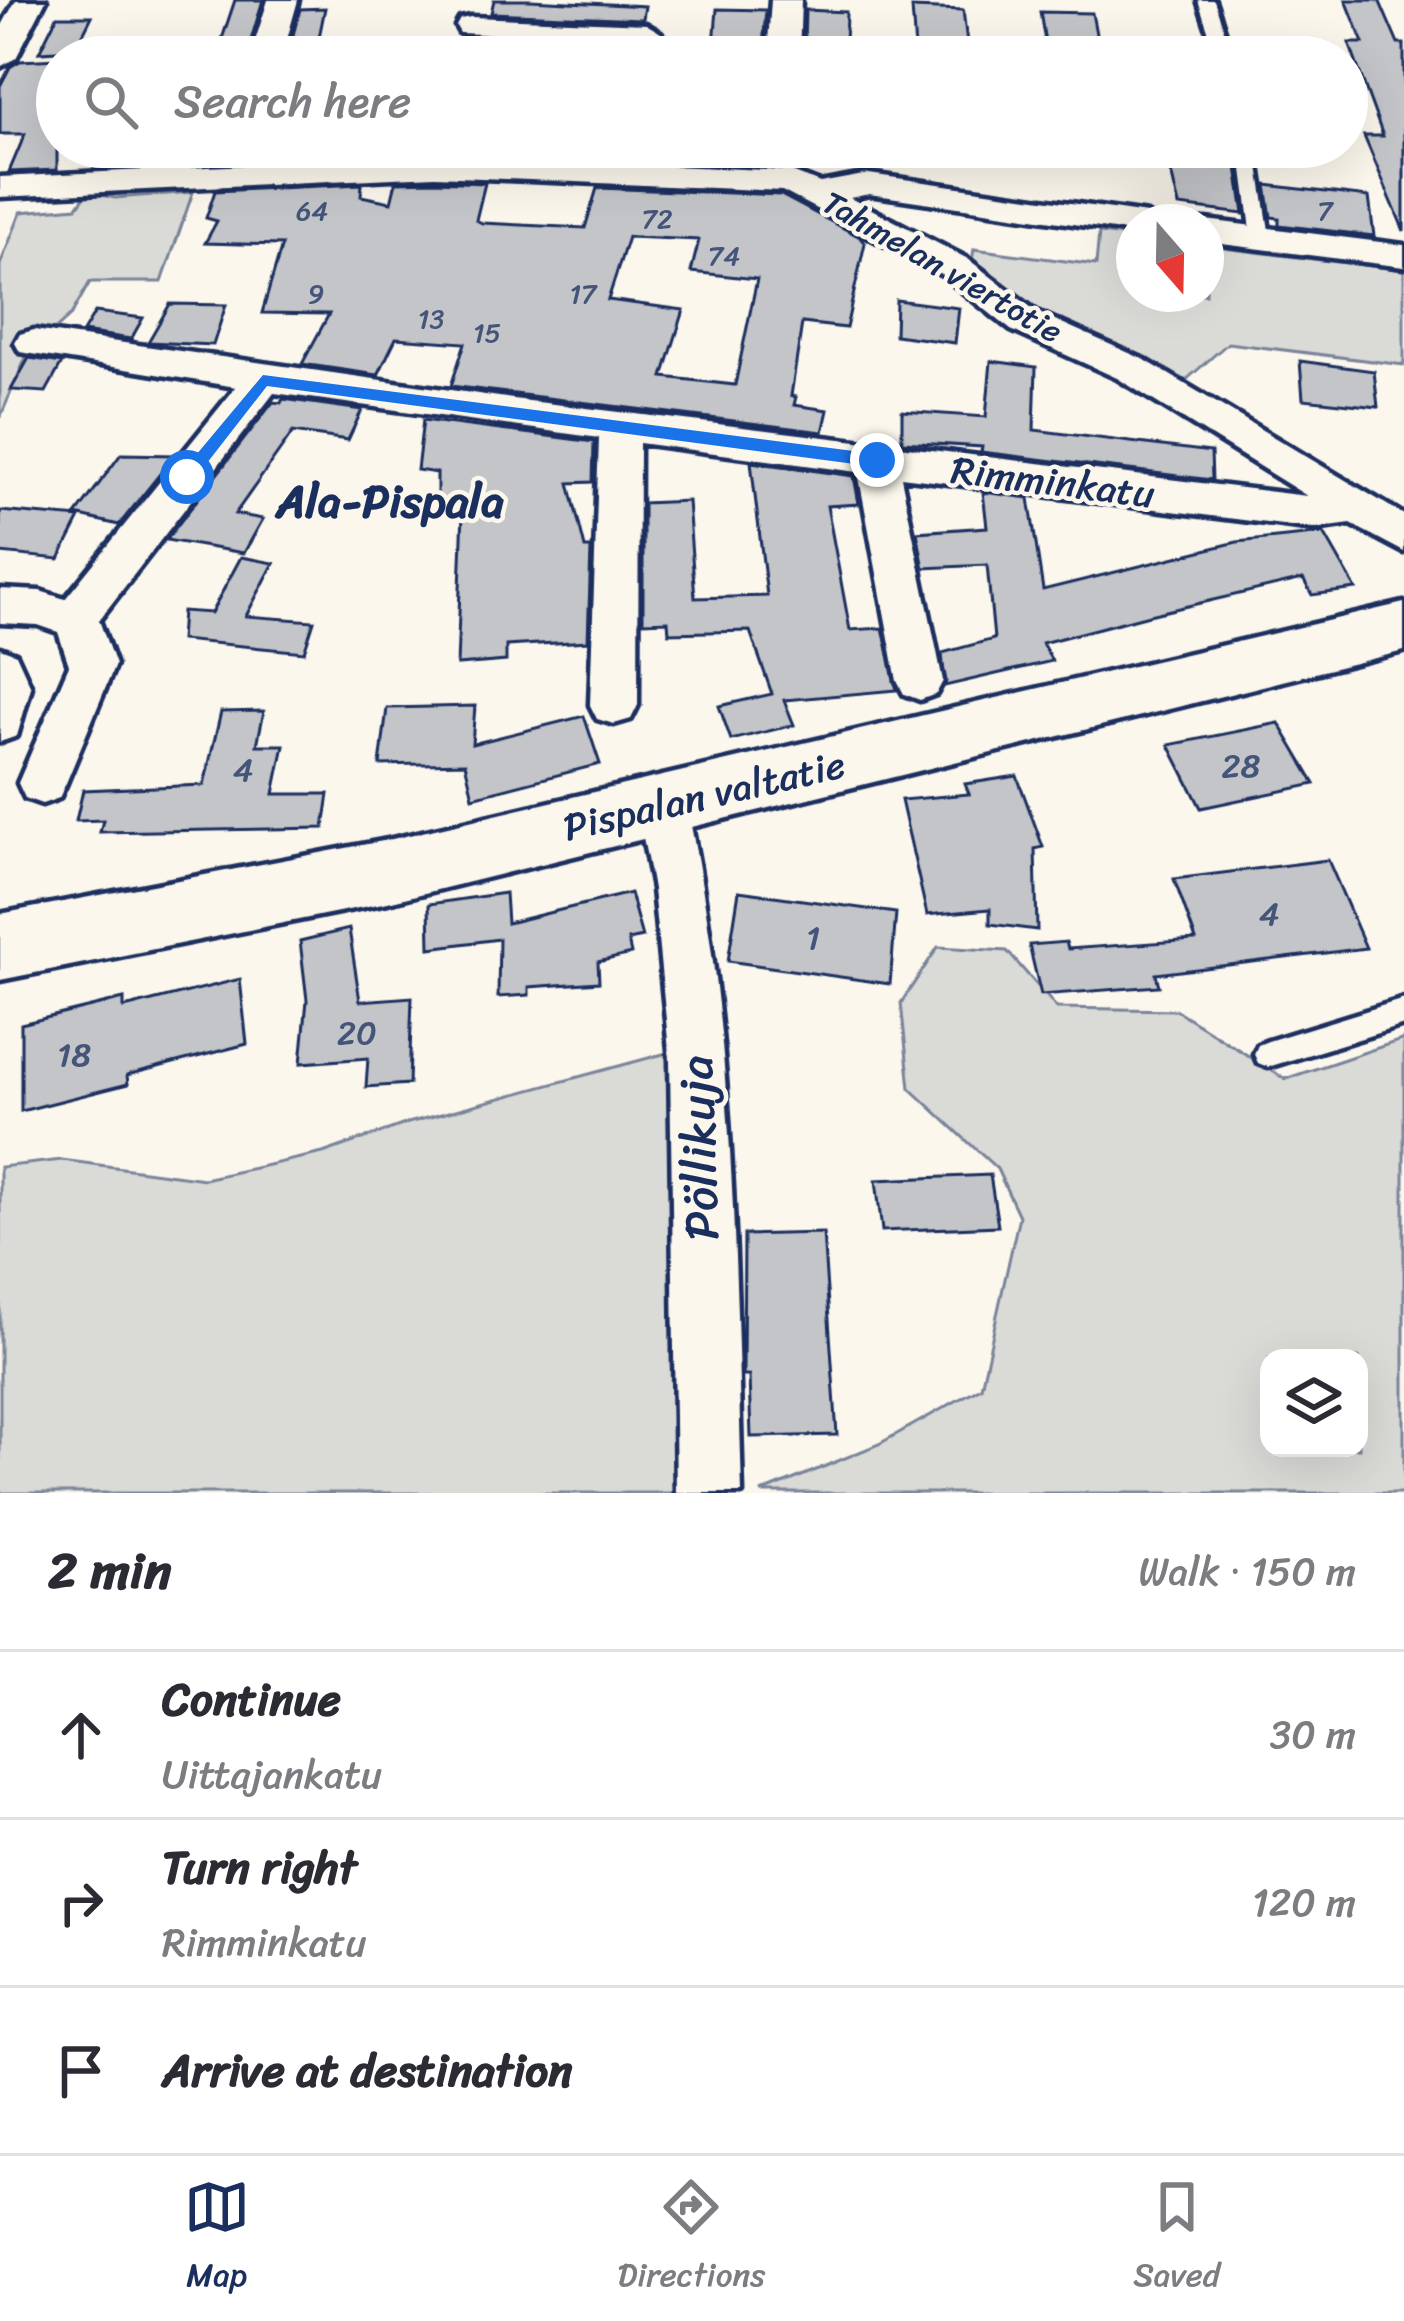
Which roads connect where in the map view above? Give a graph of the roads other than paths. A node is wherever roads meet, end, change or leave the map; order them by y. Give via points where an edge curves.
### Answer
1 (31, 0) edge
2 (283, 0) edge
3 (786, 0) edge
4 (1206, 0) edge
5 (471, 28) edge
6 (646, 33) dead end
7 (272, 36) edge
8 (784, 36) edge
9 (1218, 36) edge
10 (0, 58) edge
11 (179, 168) edge
12 (527, 168) edge
13 (1251, 168) edge
14 (799, 174) edge
15 (0, 187) edge
16 (1116, 219) edge
17 (1224, 233) edge
18 (1261, 237) junction
19 (1404, 256) edge
20 (34, 344) dead end
21 (263, 380) junction
22 (619, 428) junction
23 (877, 460) junction
24 (1358, 507) junction
25 (1404, 536) edge
26 (0, 606) edge
27 (74, 620) junction
28 (1404, 627) edge
29 (1280, 659) junction
30 (1404, 663) edge
31 (0, 667) edge
32 (920, 681) dead end
33 (614, 705) dead end
34 (0, 722) edge
35 (42, 784) dead end
36 (662, 806) junction
37 (0, 947) edge
38 (1404, 1012) edge
39 (1268, 1054) dead end
40 (709, 1493) edge

1 - 10 street
2 - 7 street
3 - 8 street
4 - 9 lane
5 - 6 street
11 - 15 street, Tahmelan viertotie
12 - 14 street, Tahmelan viertotie
13 - 18 lane
14 - 16 street
14 - 24 street, Tahmelan viertotie via 955,267 1024,321 1132,368
17 - 18 street
18 - 19 street
20 - 21 street, Rimminkatu
21 - 22 street, Rimminkatu
21 - 27 street
22 - 23 street, Rimminkatu
22 - 33 street
23 - 24 street, Rimminkatu via 1314,514
23 - 32 street
24 - 25 street, Tahmelan viertotie
26 - 27 street
27 - 35 street via 92,665
28 - 29 main road, Pispalan valtatie
29 - 30 main road
29 - 36 main road, Pispalan valtatie
31 - 34 street via 8,687
36 - 37 main road, Pispalan valtatie via 231,905
36 - 40 street, Pöllikuja via 683,894 698,1084
38 - 39 lane

